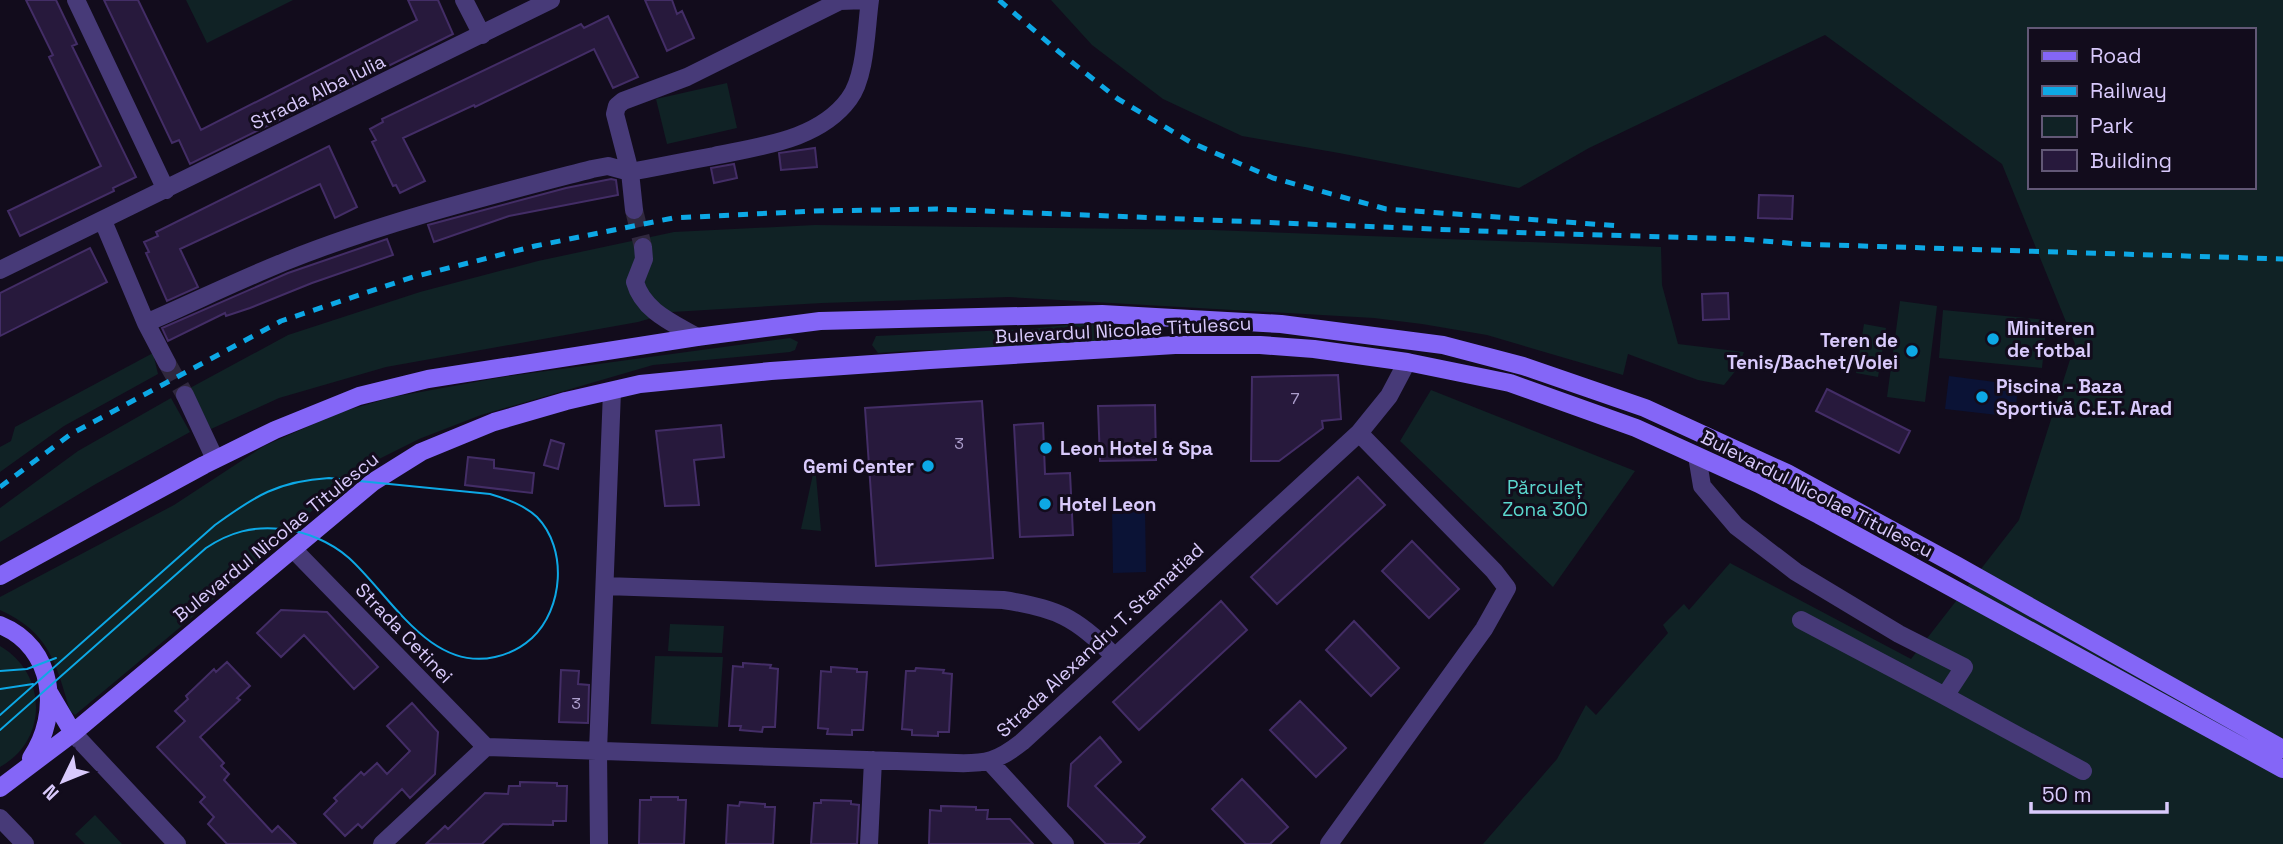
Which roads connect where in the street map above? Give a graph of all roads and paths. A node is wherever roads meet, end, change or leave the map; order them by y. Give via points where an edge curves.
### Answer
1 (76, 0) edge
2 (464, 0) edge
3 (551, 0) edge
4 (868, 0) edge
5 (482, 35) junction
6 (630, 172) junction
7 (166, 190) junction
8 (634, 210) tunnel mouth
9 (103, 221) junction
10 (643, 247) tunnel mouth
11 (0, 270) edge
12 (146, 323) junction
13 (697, 337) junction
14 (1408, 362) junction
15 (167, 363) tunnel mouth
16 (612, 391) junction
17 (185, 396) tunnel mouth
18 (1359, 433) junction
19 (1698, 456) junction
20 (215, 459) junction
21 (293, 549) junction
22 (0, 576) edge
23 (605, 586) junction
24 (1801, 620) dead end
25 (0, 625) edge
26 (1114, 656) junction
27 (48, 692) junction
28 (1945, 696) junction
29 (73, 733) junction
30 (486, 747) junction
31 (2283, 749) edge
32 (598, 751) junction
33 (873, 761) junction
34 (990, 762) junction
35 (2283, 769) edge
36 (2083, 771) dead end
37 (8, 780) edge
38 (0, 818) edge
39 (25, 844) edge
40 (177, 844) edge
41 (382, 844) edge
42 (599, 844) edge
43 (869, 844) edge
44 (1065, 844) edge
45 (1329, 844) edge

1 - 7 street
2 - 5 street
3 - 5 street, Strada Alba Iulia
4 - 6 street via 859,76 850,98 829,119 774,144
4 - 6 street via 840,1 687,78 623,101 615,114
5 - 7 street, Strada Alba Iulia
6 - 8 street
6 - 12 street via 608,166 592,169 373,230 284,262
7 - 9 street, Strada Alba Iulia
9 - 11 street, Strada Alba Iulia
9 - 12 street
10 - 13 street via 645,259 635,282 643,301
12 - 15 street
13 - 20 main road, Bulevardul Nicolae Titulescu via 387,388 331,406
13 - 31 main road, Bulevardul Nicolae Titulescu via 820,321 1102,314 1281,324 1443,345 1523,366 1645,408 1787,473
14 - 16 main road, Bulevardul Nicolae Titulescu via 1304,348 1175,345 771,371 662,381
14 - 18 street, Strada Alexandru T. Stamatiad via 1389,396
14 - 19 main road, Bulevardul Nicolae Titulescu via 1510,383 1636,428
16 - 21 main road, Bulevardul Nicolae Titulescu via 494,422 421,452 373,482
16 - 23 street
17 - 20 street
18 - 26 street, Strada Alexandru T. Stamatiad
18 - 45 street via 1507,588 1484,629
19 - 28 street via 1702,486 1736,526 1796,572 1964,667
19 - 35 main road, Bulevardul Nicolae Titulescu via 1946,584
20 - 22 main road, Bulevardul Nicolae Titulescu
21 - 29 main road, Bulevardul Nicolae Titulescu
21 - 30 street, Strada Cetinei
23 - 26 street via 1003,600 1061,613
23 - 32 street
24 - 28 street
25 - 27 main road via 34,650
26 - 34 street, Strada Alexandru T. Stamatiad via 1022,742
27 - 29 main road
27 - 37 main road via 43,738
28 - 36 street
29 - 37 main road, Bulevardul Nicolae Titulescu
29 - 40 street
30 - 32 street, Strada Alexandru T. Stamatiad
30 - 41 street
32 - 33 street, Strada Alexandru T. Stamatiad
32 - 42 street
33 - 34 street, Strada Alexandru T. Stamatiad
33 - 43 street
34 - 44 street
38 - 39 street

